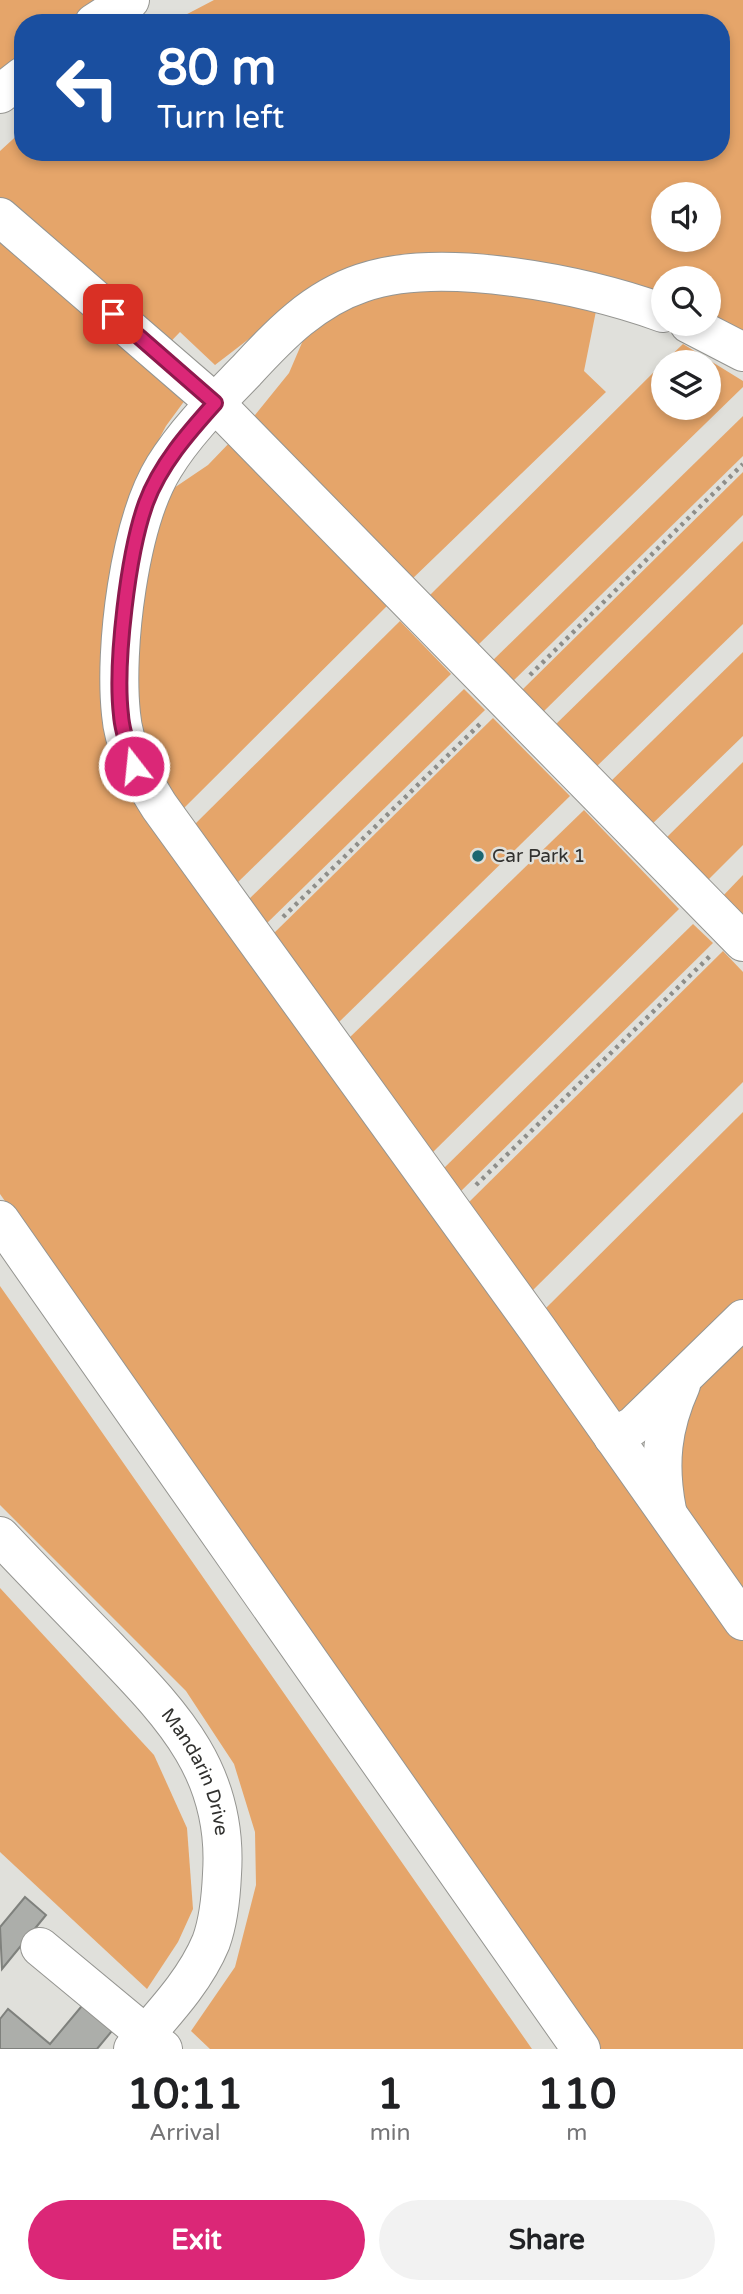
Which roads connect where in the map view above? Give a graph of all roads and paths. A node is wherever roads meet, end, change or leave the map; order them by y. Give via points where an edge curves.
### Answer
1 (130, 0) edge
2 (108, 14) edge
3 (14, 83) edge
4 (0, 94) edge
5 (0, 217) edge
6 (651, 309) edge
7 (712, 336) edge
8 (743, 352) edge
9 (215, 403) junction
10 (739, 937) edge
11 (472, 1188) dead end
12 (0, 1220) edge
13 (743, 1319) edge
14 (685, 1375) junction
15 (613, 1437) junction
16 (668, 1515) junction
17 (0, 1536) edge
18 (743, 1621) edge
19 (40, 1947) dead end
20 (147, 2044) edge
21 (581, 2049) edge

1 - 2 street
3 - 4 street
5 - 9 street
6 - 9 street via 529,280 432,272 363,282 322,300 285,329
7 - 8 street
9 - 10 street
9 - 15 street via 163,468 137,532 120,667 121,715 134,766
10 - 11 path
12 - 21 street
13 - 14 street
14 - 15 street via 633,1426
14 - 16 street via 663,1433
15 - 16 street
16 - 18 street
17 - 20 street, Mandarin Drive via 168,1711 205,1769 221,1814 220,1906 211,1942
19 - 20 street

